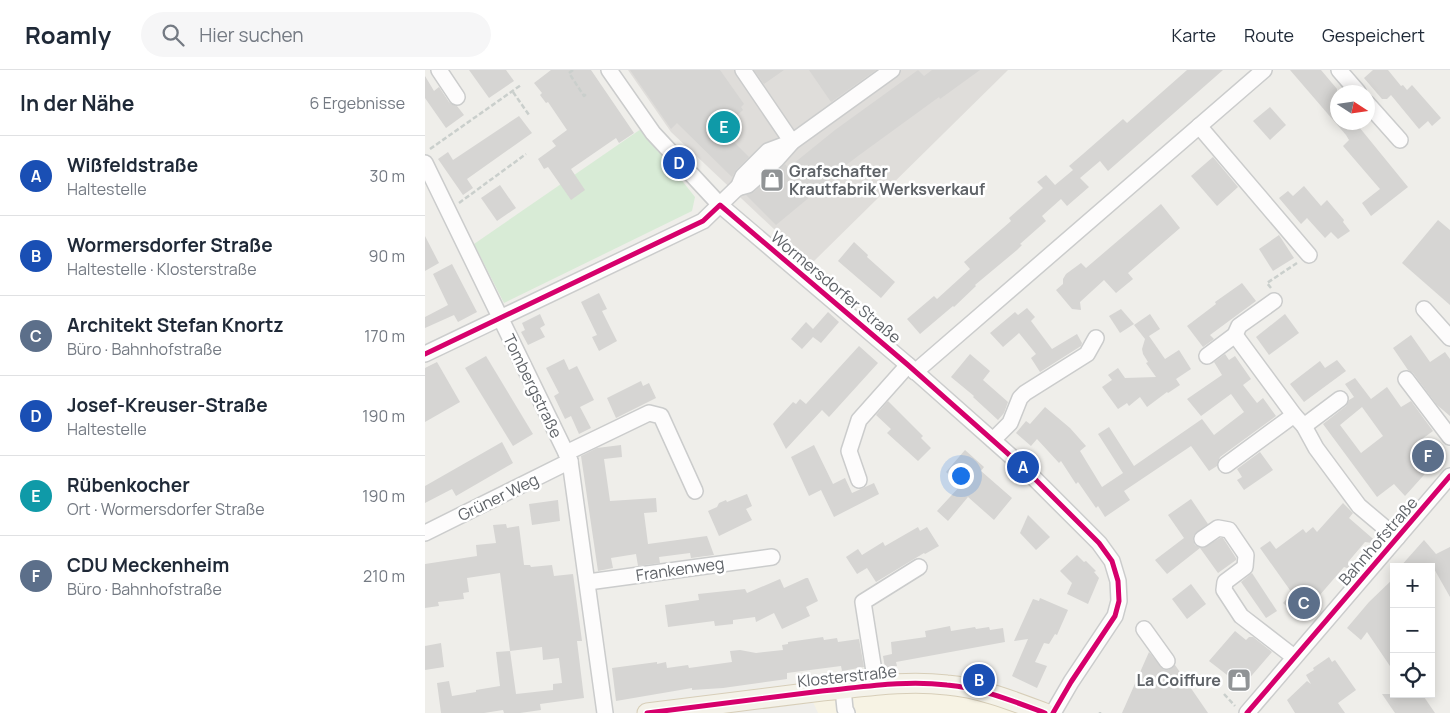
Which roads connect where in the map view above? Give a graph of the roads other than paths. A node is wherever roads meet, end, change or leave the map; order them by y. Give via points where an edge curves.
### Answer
1 (439, 70) edge
2 (609, 70) edge
3 (743, 70) edge
4 (892, 70) edge
5 (1264, 70) edge
6 (1339, 70) edge
7 (1353, 85) edge
8 (457, 96) dead end
9 (1375, 112) edge
10 (1199, 126) junction
11 (1400, 140) dead end
12 (792, 142) junction
13 (425, 163) edge
14 (721, 205) junction
15 (1309, 255) road end
16 (1274, 302) road end
17 (1424, 309) dead end
18 (500, 318) junction
19 (1235, 336) junction
20 (1096, 338) dead end
21 (1450, 338) edge
22 (425, 354) edge
23 (1207, 356) dead end
24 (912, 368) junction
25 (1407, 379) dead end
26 (1340, 399) dead end
27 (1299, 420) junction
28 (1450, 437) edge
29 (993, 440) junction
30 (568, 457) junction
31 (1226, 465) dead end
32 (1450, 476) edge
33 (859, 480) dead end
34 (695, 491) dead end
35 (425, 533) edge
36 (1397, 538) junction
37 (1202, 539) dead end
38 (772, 557) dead end
39 (919, 567) dead end
40 (587, 582) junction
41 (1144, 629) dead end
42 (1294, 657) junction
43 (1167, 661) dead end
44 (876, 684) junction
45 (843, 689) junction
46 (1241, 710) edge
47 (605, 713) edge
48 (647, 713) edge
49 (847, 713) edge
50 (1045, 713) edge
51 (1053, 713) edge

1 - 8 street
2 - 14 street, Wormersdorfer Straße via 653,133
3 - 12 street
4 - 12 street
5 - 10 street
6 - 7 street
9 - 11 street
10 - 15 street
10 - 24 street
12 - 14 street via 748,185 738,188
13 - 18 street, Tombergstraße
14 - 18 street via 703,221
14 - 24 street, Wormersdorfer Straße
16 - 19 street via 1239,326
17 - 21 street
18 - 22 street
18 - 30 street, Tombergstraße
19 - 23 street
19 - 27 street
20 - 29 street via 1087,354 1025,393 1010,423
24 - 29 street, Wormersdorfer Straße
24 - 33 street, Wormersdorfer Straße via 859,420 849,451
25 - 28 street
26 - 27 street
27 - 31 street
27 - 36 street via 1359,506
29 - 51 street, Wormersdorfer Straße via 1099,543 1113,561 1118,581 1119,601 1115,616
30 - 34 street, Tombergstraße via 649,413 661,416
30 - 35 street, Grüner Weg
30 - 40 street, Tombergstraße
32 - 36 street, Bahnhofstraße
36 - 42 street, Bahnhofstraße
37 - 42 street via 1218,528 1229,530 1246,555 1245,566 1225,582 1223,590 1241,616
38 - 40 street, Frankenweg
39 - 44 street via 863,602
40 - 47 street, Tombergstraße
41 - 43 street
42 - 46 street, Bahnhofstraße
44 - 45 main road, Klosterstraße
44 - 50 main road, Klosterstraße via 915,682 948,685 1008,698
45 - 48 main road, Klosterstraße
45 - 49 street

